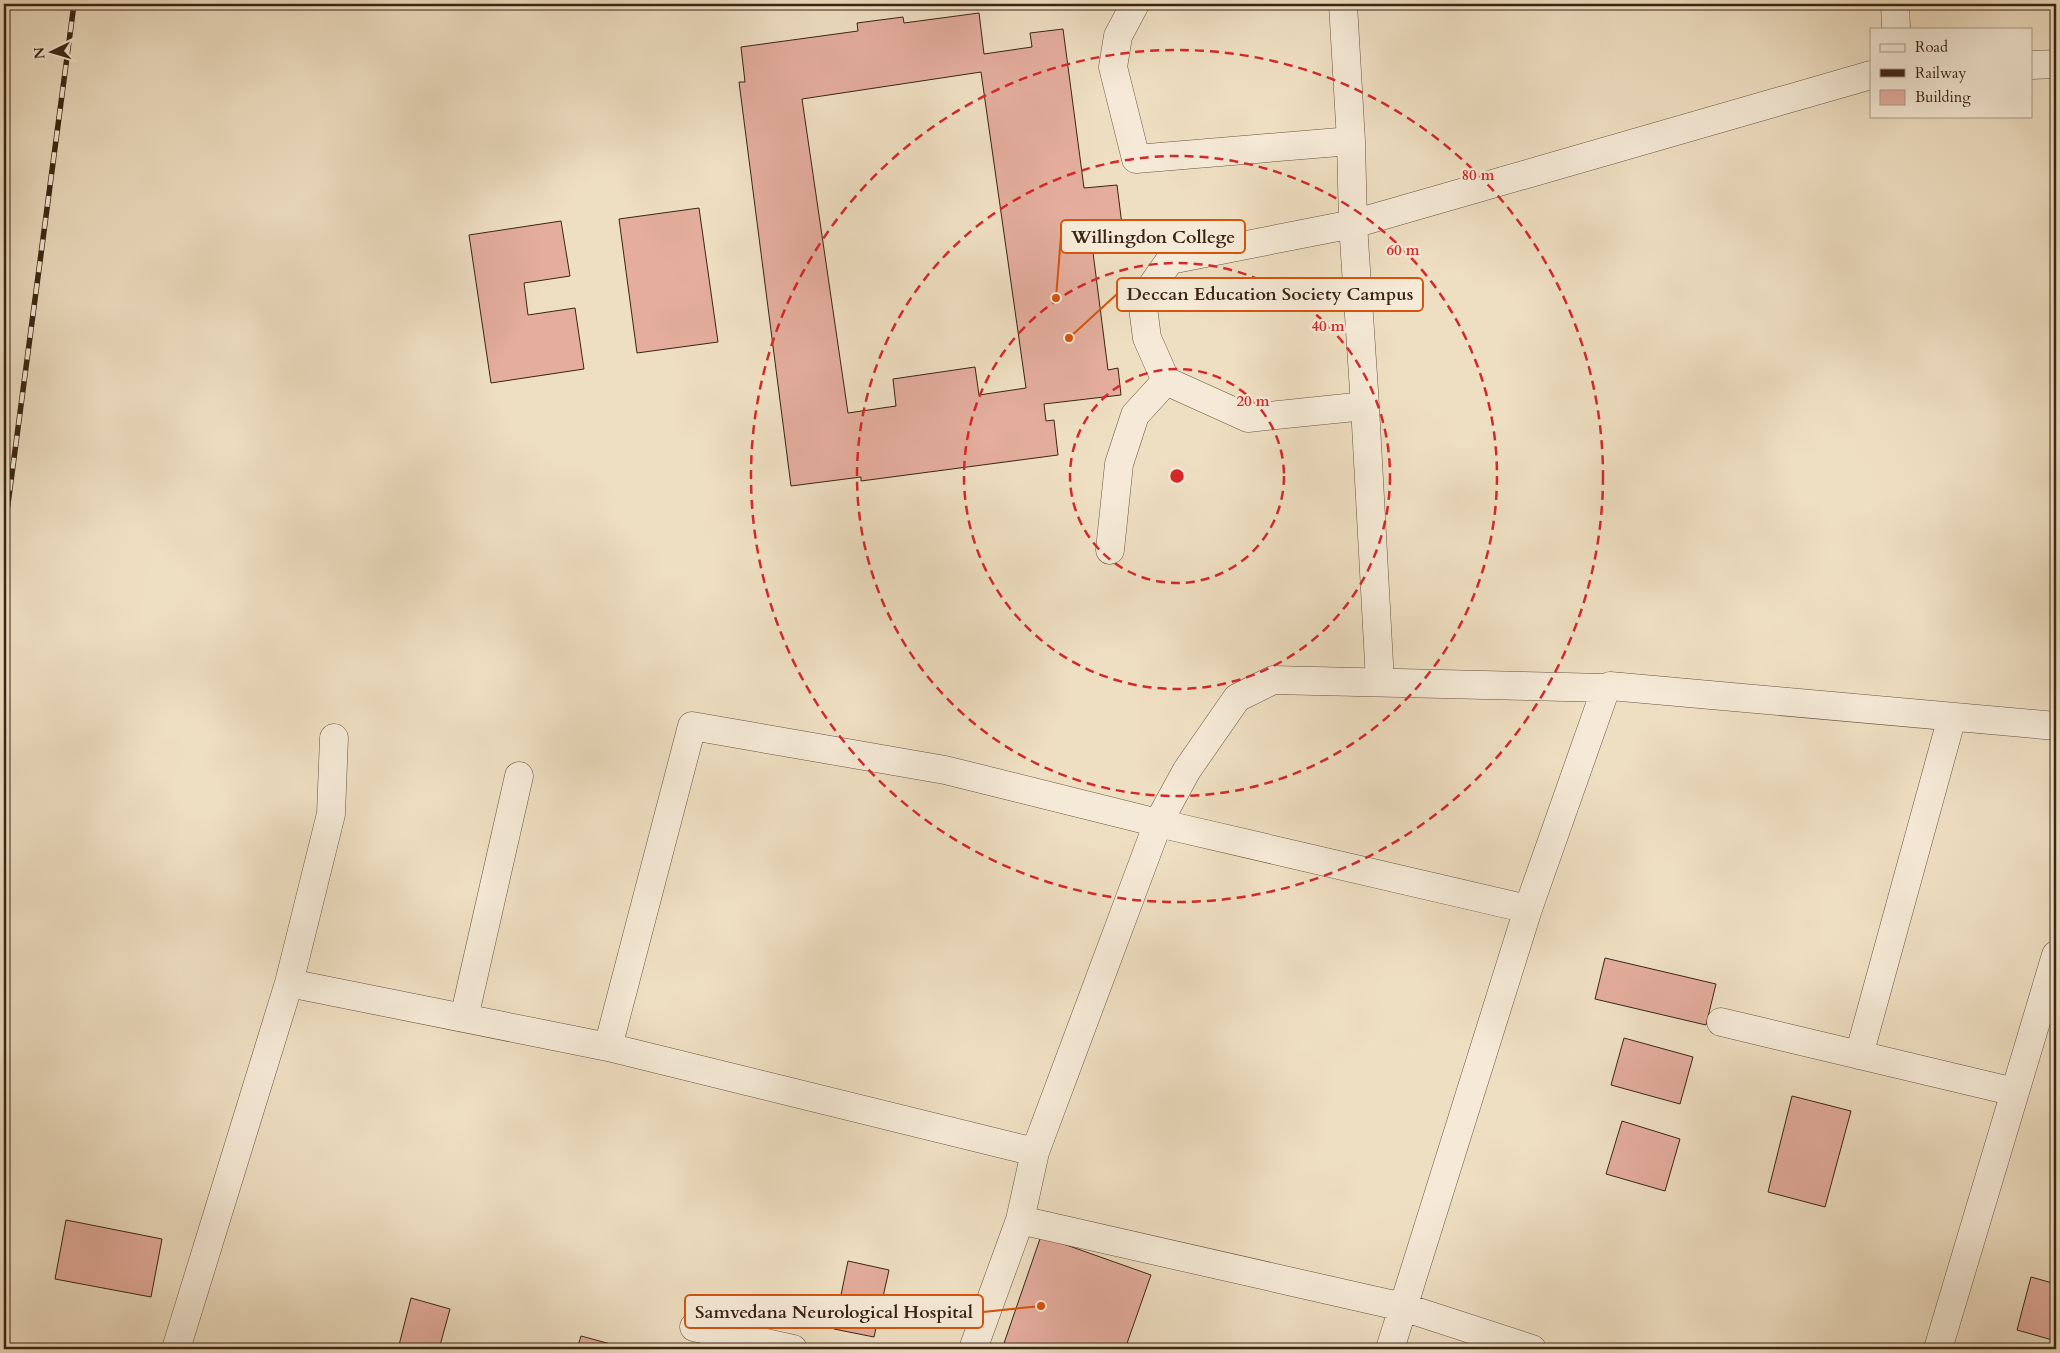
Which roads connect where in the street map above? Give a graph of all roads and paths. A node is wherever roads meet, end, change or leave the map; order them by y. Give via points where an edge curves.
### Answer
1 (1135, 4) edge
2 (1343, 4) edge
3 (1895, 4) edge
4 (1896, 28) edge
5 (2056, 64) edge
6 (2032, 65) edge
7 (1870, 75) edge
8 (1351, 141) junction
9 (1353, 224) junction
10 (1166, 381) junction
11 (1365, 406) junction
12 (1110, 550) dead end
13 (1380, 682) junction
14 (1606, 688) junction
15 (1952, 717) junction
16 (2056, 726) edge
17 (334, 738) dead end
18 (519, 776) dead end
19 (1158, 823) junction
20 (1528, 909) junction
21 (2056, 954) edge
22 (289, 983) junction
23 (464, 1018) junction
24 (1721, 1022) dead end
25 (608, 1047) junction
26 (1859, 1055) junction
27 (2015, 1092) junction
28 (1035, 1152) junction
29 (1020, 1220) junction
30 (1403, 1307) junction
31 (694, 1327) dead end
32 (176, 1349) edge
33 (793, 1349) edge
34 (973, 1349) edge
35 (1390, 1349) edge
36 (1532, 1349) edge
37 (1938, 1349) edge

1 - 8 street via 1118,36 1113,67 1136,158
2 - 8 street
3 - 4 street
5 - 6 street
7 - 9 street
8 - 9 street
9 - 10 street via 1170,260 1142,300 1147,338
9 - 11 street
10 - 11 street via 1248,418
10 - 12 street via 1135,415 1119,464
11 - 13 street
13 - 14 street
13 - 19 street via 1274,680 1237,698 1187,770
14 - 15 street
14 - 20 street
15 - 16 street
15 - 26 street
17 - 22 street via 332,814
18 - 23 street
19 - 20 street
19 - 25 street via 945,770 692,726
19 - 28 street
20 - 30 street
21 - 27 street
22 - 23 street
22 - 32 street
23 - 25 street
24 - 26 street
25 - 28 street
26 - 27 street
27 - 37 street
28 - 29 street
29 - 30 street
29 - 34 street
30 - 35 street
30 - 36 street
31 - 33 street

